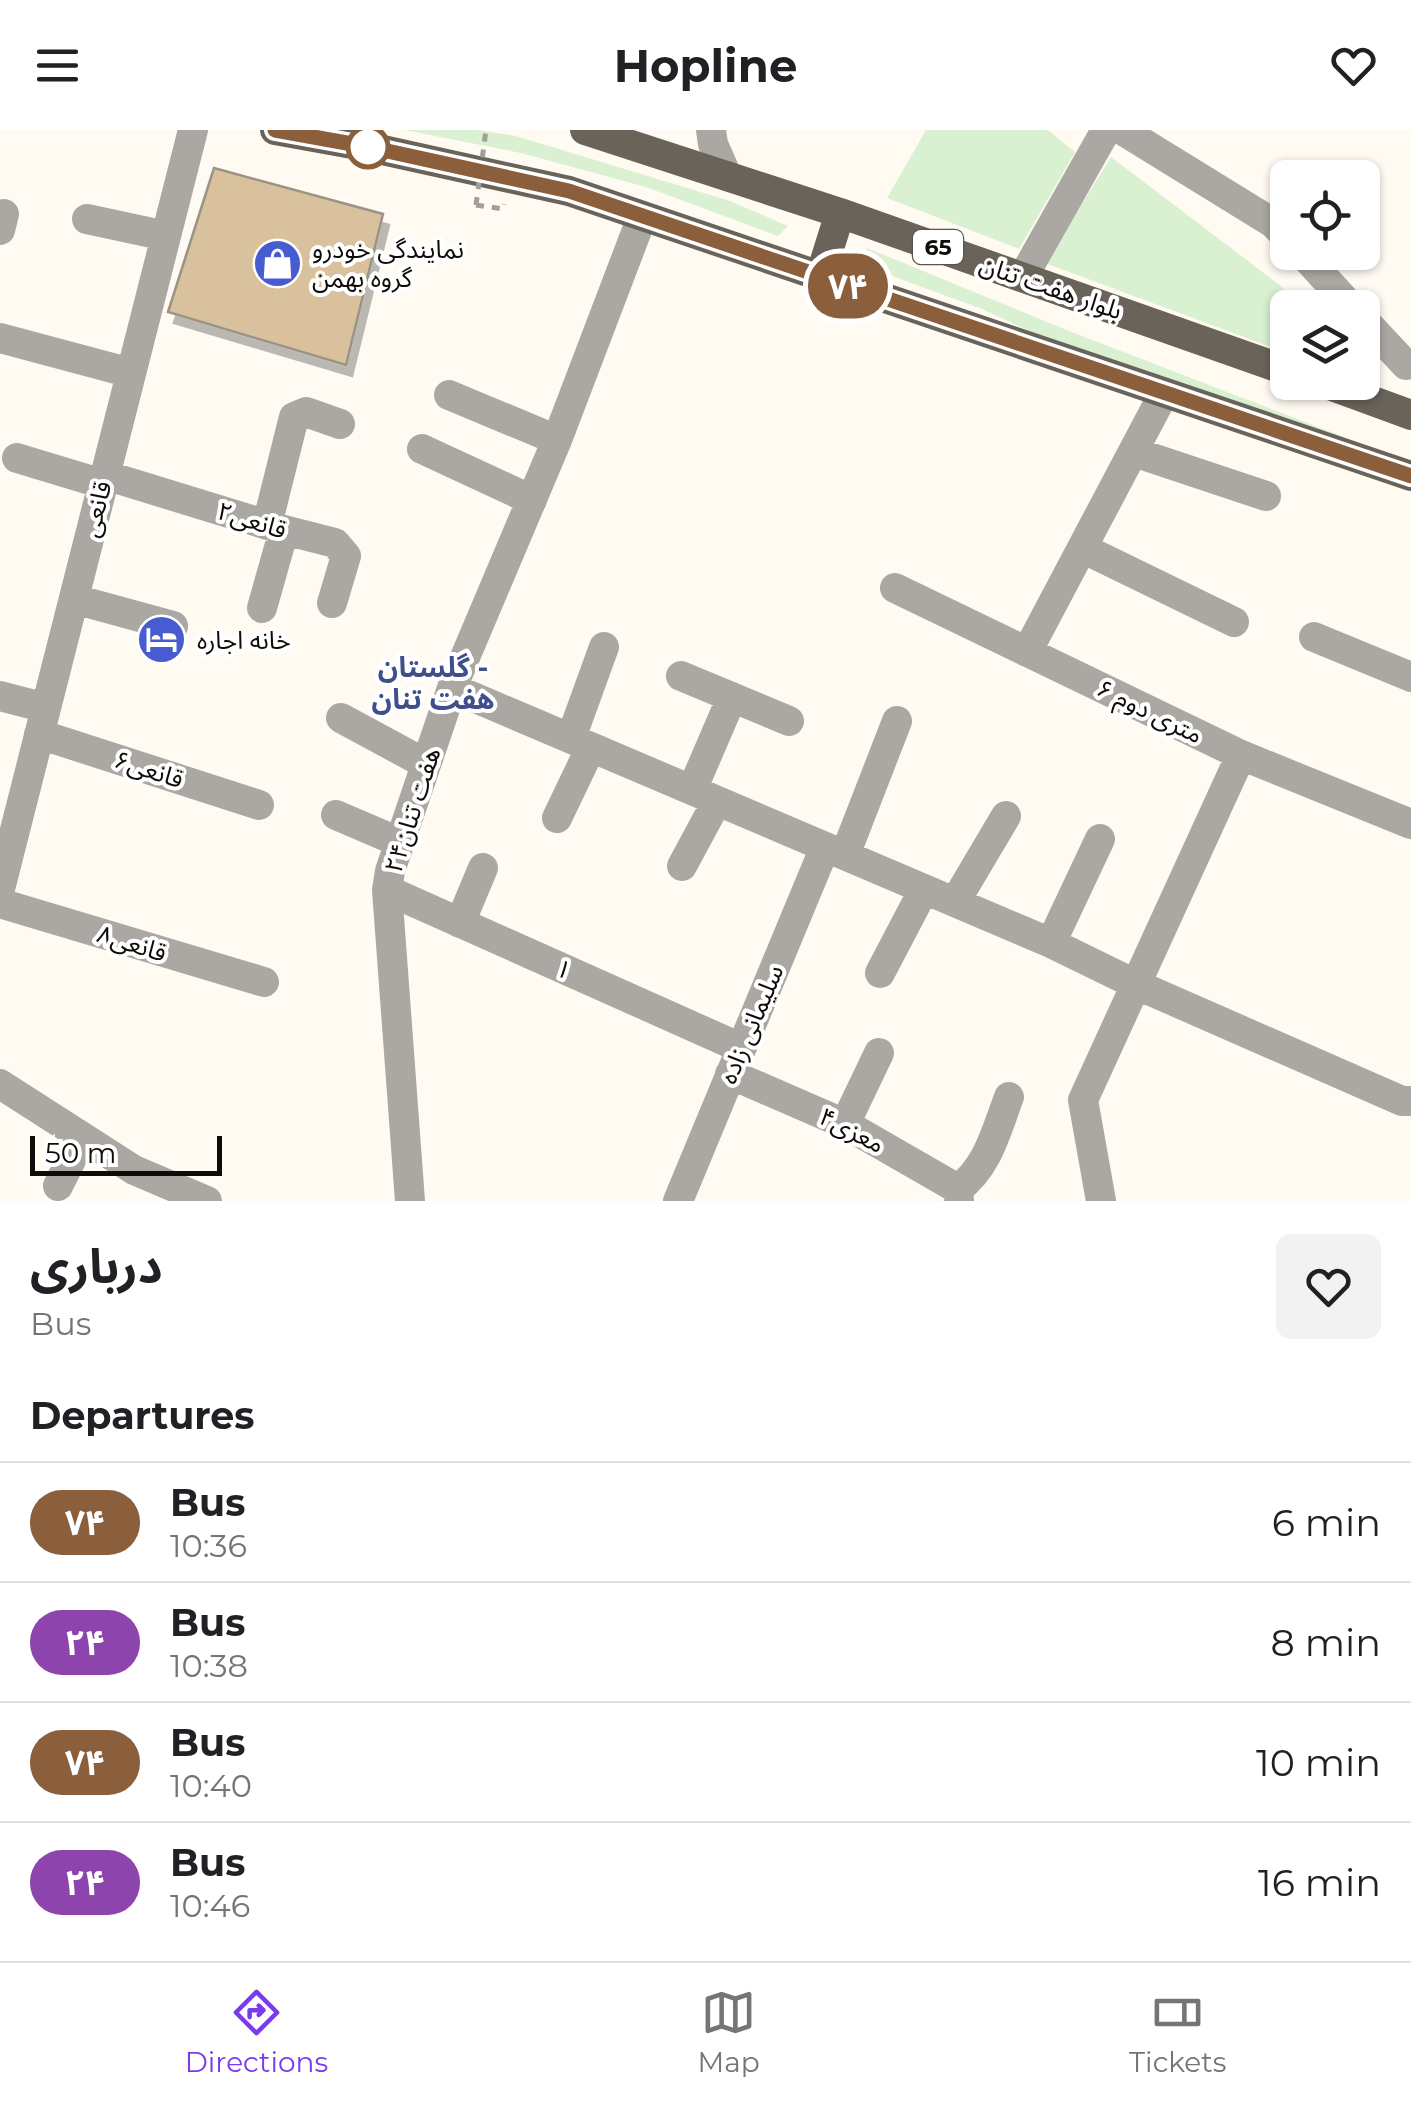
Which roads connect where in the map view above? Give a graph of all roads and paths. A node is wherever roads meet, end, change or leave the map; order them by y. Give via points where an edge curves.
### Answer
1 (193, 130) edge
2 (275, 130) edge
3 (486, 130) edge
4 (585, 130) edge
5 (711, 130) edge
6 (1106, 130) edge
7 (1122, 130) edge
8 (727, 176) junction
9 (503, 209) dead end
10 (840, 213) junction
11 (642, 217) junction
12 (87, 219) dead end
13 (1270, 221) edge
14 (166, 236) junction
15 (1317, 270) edge
16 (1023, 276) junction
17 (820, 277) junction
18 (1336, 290) edge
19 (1380, 335) edge
20 (0, 338) edge
21 (1408, 361) edge
22 (1270, 364) edge
23 (131, 373) junction
24 (1164, 393) junction
25 (449, 395) dead end
26 (1371, 400) edge
27 (1404, 412) edge
28 (340, 424) dead end
29 (557, 440) junction
30 (422, 449) dead end
31 (1134, 452) junction
32 (17, 458) dead end
33 (1411, 476) edge
34 (104, 479) junction
35 (1266, 496) dead end
36 (532, 500) junction
37 (275, 528) junction
38 (1082, 548) junction
39 (895, 588) dead end
40 (74, 599) junction
41 (332, 602) dead end
42 (262, 608) dead end
43 (1234, 622) dead end
44 (173, 626) dead end
45 (1314, 637) dead end
46 (604, 647) dead end
47 (1027, 652) junction
48 (681, 676) dead end
49 (1411, 677) edge
50 (452, 688) junction
51 (0, 696) edge
52 (732, 697) junction
53 (341, 718) dead end
54 (43, 721) junction
55 (789, 721) dead end
56 (897, 721) dead end
57 (581, 743) junction
58 (1240, 755) junction
59 (426, 764) junction
60 (705, 796) junction
61 (259, 805) dead end
62 (336, 814) dead end
63 (1006, 816) dead end
64 (557, 818) dead end
65 (1411, 824) edge
66 (1100, 839) dead end
67 (400, 842) junction
68 (835, 851) junction
69 (682, 866) dead end
70 (483, 868) dead end
71 (0, 889) edge
72 (924, 889) junction
73 (386, 890) junction
74 (955, 902) junction
75 (0, 903) edge
76 (460, 923) junction
77 (1050, 943) junction
78 (880, 974) dead end
79 (264, 982) dead end
80 (1135, 984) junction
81 (880, 1053) dead end
82 (736, 1061) junction
83 (0, 1084) edge
84 (1009, 1097) dead end
85 (1411, 1101) edge
86 (846, 1124) junction
87 (82, 1138) junction
88 (58, 1186) dead end
89 (959, 1195) edge
90 (190, 1198) edge
91 (410, 1201) edge
92 (678, 1201) edge
93 (1100, 1201) edge

1 - 14 street, قانعی
2 - 11 main road via 524,180
3 - 9 path, bridge via 476,204
4 - 8 main road, بلوار هفت تنان / 65
5 - 8 street
6 - 16 street
7 - 13 street
8 - 10 main road, بلوار هفت تنان / 65
10 - 16 main road, بلوار هفت تنان / 65
10 - 17 main road
11 - 17 main road
11 - 29 street, هفت تنان۲۴
12 - 14 street
14 - 23 street, قانعی
15 - 18 street
16 - 22 main road, بلوار هفت تنان / 65
17 - 24 main road
19 - 21 street
20 - 23 street
21 - 27 street
23 - 34 street, قانعی
24 - 31 street
24 - 33 main road
25 - 29 street
26 - 27 main road
28 - 37 street via 306,412 294,418
29 - 36 street, هفت تنان۲۴
30 - 36 street
31 - 35 street
31 - 38 street
32 - 34 street, ۲قانعی
34 - 37 street, ۲قانعی
34 - 40 street, قانعی
36 - 50 street, هفت تنان۲۴
37 - 41 street, ۲قانعی via 342,549 346,556
37 - 42 street
38 - 43 street
38 - 47 street
39 - 47 street, ۶ متری دوم
40 - 44 street
40 - 54 street, قانعی
45 - 49 street
46 - 57 street
47 - 58 street, ۶ متری دوم
48 - 52 street
50 - 57 street
50 - 59 street, هفت تنان۲۴
51 - 54 street, ۶قانعی
52 - 55 street
52 - 60 street
53 - 59 street
54 - 61 street, ۶قانعی
54 - 71 street, قانعی
56 - 68 street, سلیمانی زاده
57 - 60 street
57 - 64 street
58 - 65 street, ۶ متری دوم
58 - 80 street
59 - 67 street, هفت تنان۲۴
60 - 68 street
60 - 69 street
62 - 67 street
63 - 74 street
66 - 77 street
67 - 73 street, هفت تنان۲۴
68 - 72 street
68 - 82 street, سلیمانی زاده
70 - 76 street
72 - 74 street
72 - 78 street
73 - 76 street, ۱
73 - 91 street, هفت تنان۲۴
74 - 77 street
75 - 79 street, ۸قانعی
76 - 82 street, ۱
77 - 80 street
80 - 85 street
80 - 93 street via 1084,1100
81 - 86 street
82 - 86 street, ۴معزی
82 - 92 street, سلیمانی زاده
83 - 87 street
84 - 89 street via 989,1152
86 - 89 street, ۴معزی
87 - 88 street
87 - 90 street

